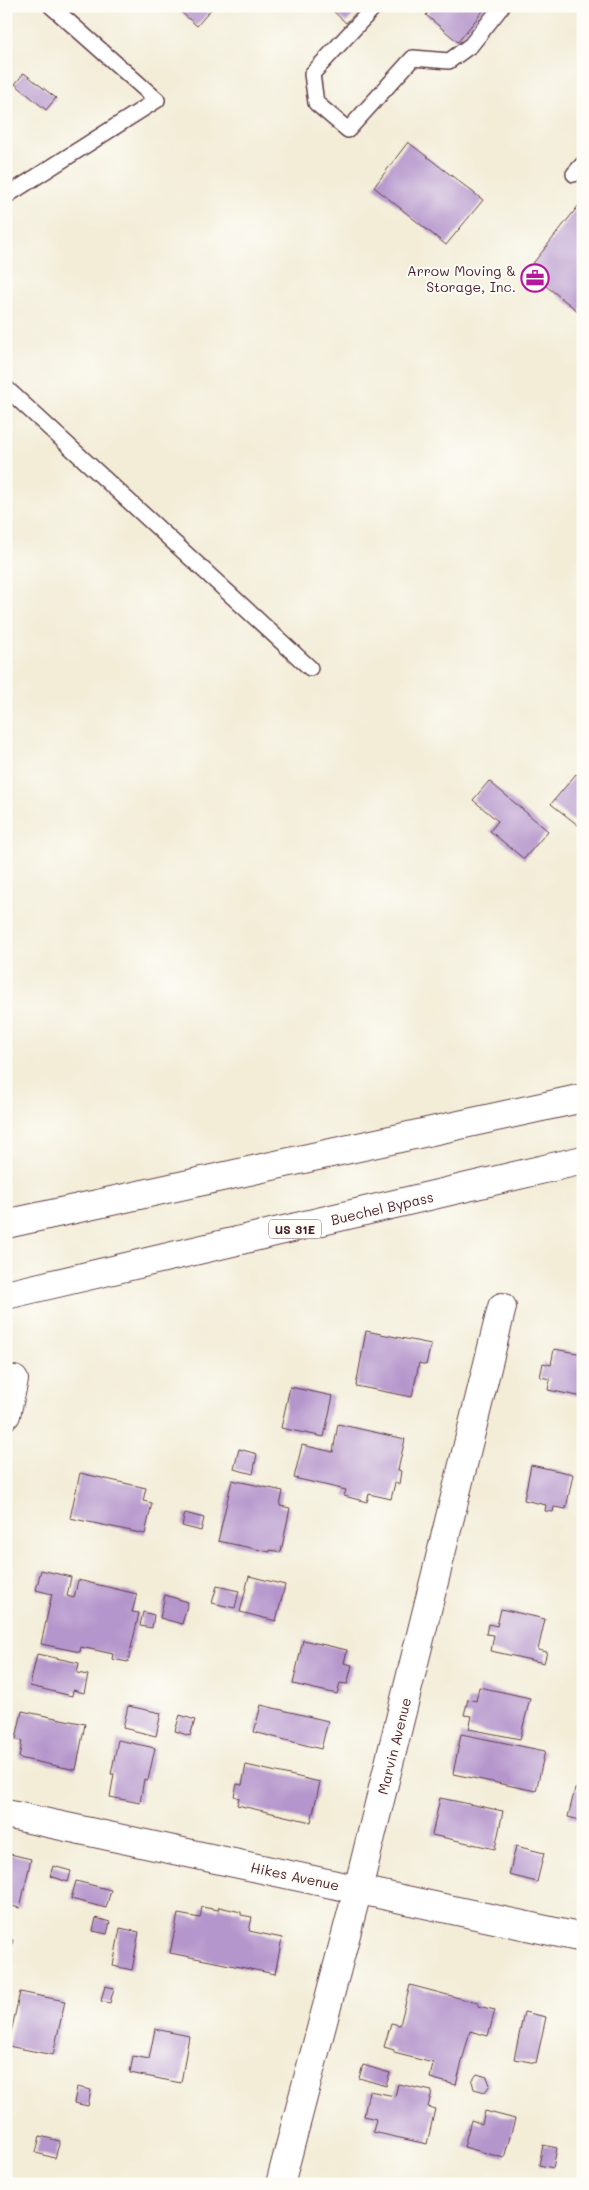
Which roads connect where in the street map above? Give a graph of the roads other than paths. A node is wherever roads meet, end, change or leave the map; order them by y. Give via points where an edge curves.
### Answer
1 (51, 6) edge
2 (375, 6) edge
3 (502, 6) edge
4 (6, 196) edge
5 (6, 388) edge
6 (310, 668) dead end
7 (583, 1098) edge
8 (583, 1160) edge
9 (6, 1224) edge
10 (6, 1295) edge
11 (502, 1307) dead end
12 (14, 1380) dead end
13 (6, 1415) edge
14 (6, 1814) edge
15 (358, 1890) junction
16 (583, 1938) edge
17 (280, 2184) edge

1 - 4 lane via 157,100
2 - 3 lane via 312,74 316,103 348,130 413,58 449,61 471,44
5 - 6 lane
7 - 9 street
8 - 10 street, Buechel Bypass / US 31E
11 - 15 street, Marvin Avenue
12 - 13 street
14 - 15 street, Hikes Avenue
15 - 16 street, Hikes Avenue
15 - 17 street, Marvin Avenue

